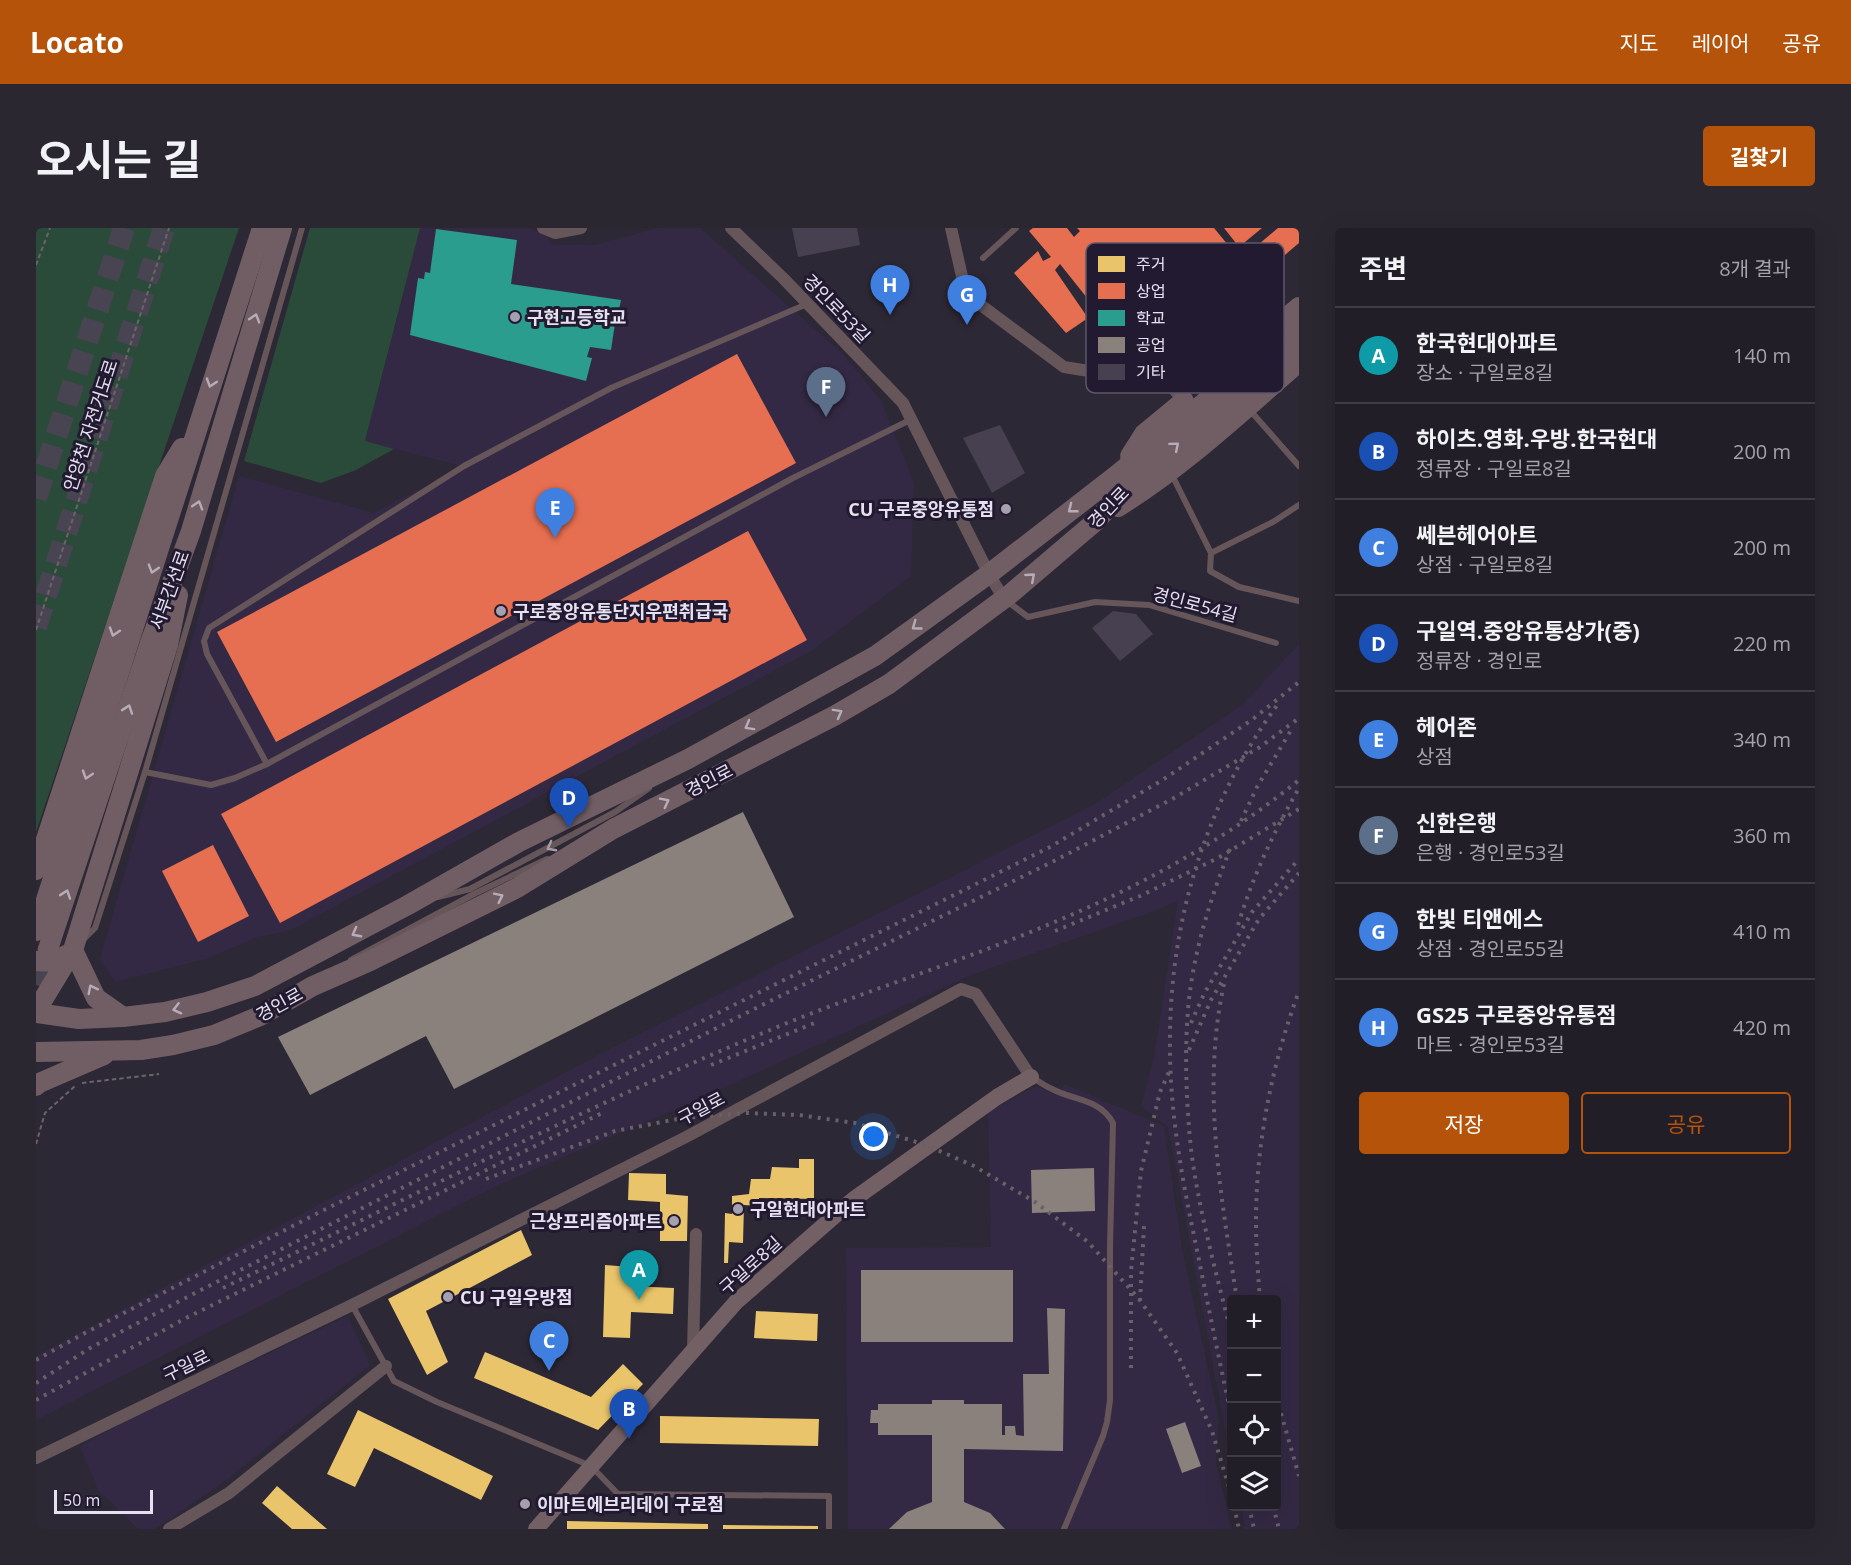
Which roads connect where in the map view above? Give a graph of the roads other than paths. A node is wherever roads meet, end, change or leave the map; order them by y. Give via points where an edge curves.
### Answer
1 (262, 228) edge
2 (282, 228) edge
3 (302, 228) edge
4 (543, 228) edge
5 (581, 228) edge
6 (731, 228) edge
7 (951, 228) edge
8 (1016, 228) edge
9 (983, 258) dead end
10 (808, 304) junction
11 (1299, 307) edge
12 (1284, 319) edge
13 (1299, 324) edge
14 (1284, 336) edge
15 (1299, 343) edge
16 (1284, 355) edge
17 (1086, 371) edge
18 (1177, 393) edge
19 (1195, 393) edge
20 (1216, 393) edge
21 (1239, 393) edge
22 (1266, 393) edge
23 (1184, 402) junction
24 (1248, 408) junction
25 (912, 418) junction
26 (198, 423) junction
27 (1299, 466) edge
28 (1170, 472) junction
29 (1118, 474) junction
30 (1299, 505) edge
31 (1096, 521) junction
32 (190, 531) junction
33 (1212, 554) junction
34 (989, 574) junction
35 (1004, 599) junction
36 (1299, 601) edge
37 (1276, 643) dead end
38 (267, 764) junction
39 (145, 772) junction
40 (36, 870) edge
41 (36, 931) tunnel mouth
42 (73, 950) junction
43 (42, 955) edge
44 (36, 1012) edge
45 (123, 1017) junction
46 (113, 1051) junction
47 (36, 1052) edge
48 (1031, 1077) junction
49 (36, 1086) edge
50 (696, 1234) dead end
51 (352, 1305) junction
52 (693, 1351) junction
53 (386, 1366) junction
54 (36, 1458) edge
55 (591, 1466) junction
56 (169, 1529) edge
57 (536, 1529) edge
58 (829, 1529) edge
59 (1064, 1529) edge

1 -> 26 main road, 서부간선로
32 -> 2 main road, 서부간선로
3 - 39 lane
4 - 5 street via 555,233
6 - 10 street, 경인로53길
7 - 17 street via 966,294 1064,367
8 - 9 lane
10 - 25 street, 경인로53길 via 903,403
10 - 38 lane via 611,388 475,460 209,628 204,641 207,654
11 - 12 main road
13 - 14 main road, 경인로
16 -> 15 main road, 경인로
18 - 23 street
19 - 23 main road
20 - 29 main road, 경인로
31 -> 21 main road, 경인로 via 1136,478
22 - 24 main road
23 - 29 main road via 1144,434
24 - 27 lane
24 - 28 main road
25 - 34 street, 경인로53길
25 - 38 lane via 783,483
26 -> 40 main road via 165,476
26 -> 41 main road, 서부간선로
28 - 31 main road
28 - 33 lane
29 -> 34 main road, 경인로
30 - 33 lane
35 -> 31 main road, 경인로
32 - 42 main road via 168,645
43 -> 32 main road, 서부간선로
33 - 36 lane via 1210,571 1239,587
34 - 35 street, 경인로53길
34 -> 45 main road, 경인로 via 875,656 688,759 519,842 255,986 165,1012
35 - 37 lane, 경인로54길 via 1028,617 1095,602 1149,605
46 -> 35 main road, 경인로 via 173,1045 214,1035 517,888 613,829 889,684
38 - 39 lane via 212,785
39 - 42 lane via 95,928
42 - 43 main road via 49,962
42 - 44 main road
45 -> 42 main road via 96,998
44 - 45 main road, 경인로 via 79,1018
46 - 47 main road, 경인로
46 - 49 main road
48 - 51 street, 구일로 via 976,994 961,989 686,1137
48 - 52 street, 구일로8길 via 849,1203 736,1302
48 - 59 lane via 1053,1090 1098,1106 1113,1123 1110,1400 1103,1436
50 - 52 street
51 - 53 lane
51 - 54 street, 구일로
52 - 55 street, 구일로8길
53 - 55 lane via 394,1381 437,1402
53 - 56 street via 229,1493
55 - 57 street, 구일로8길
55 - 58 lane via 618,1494 829,1496

